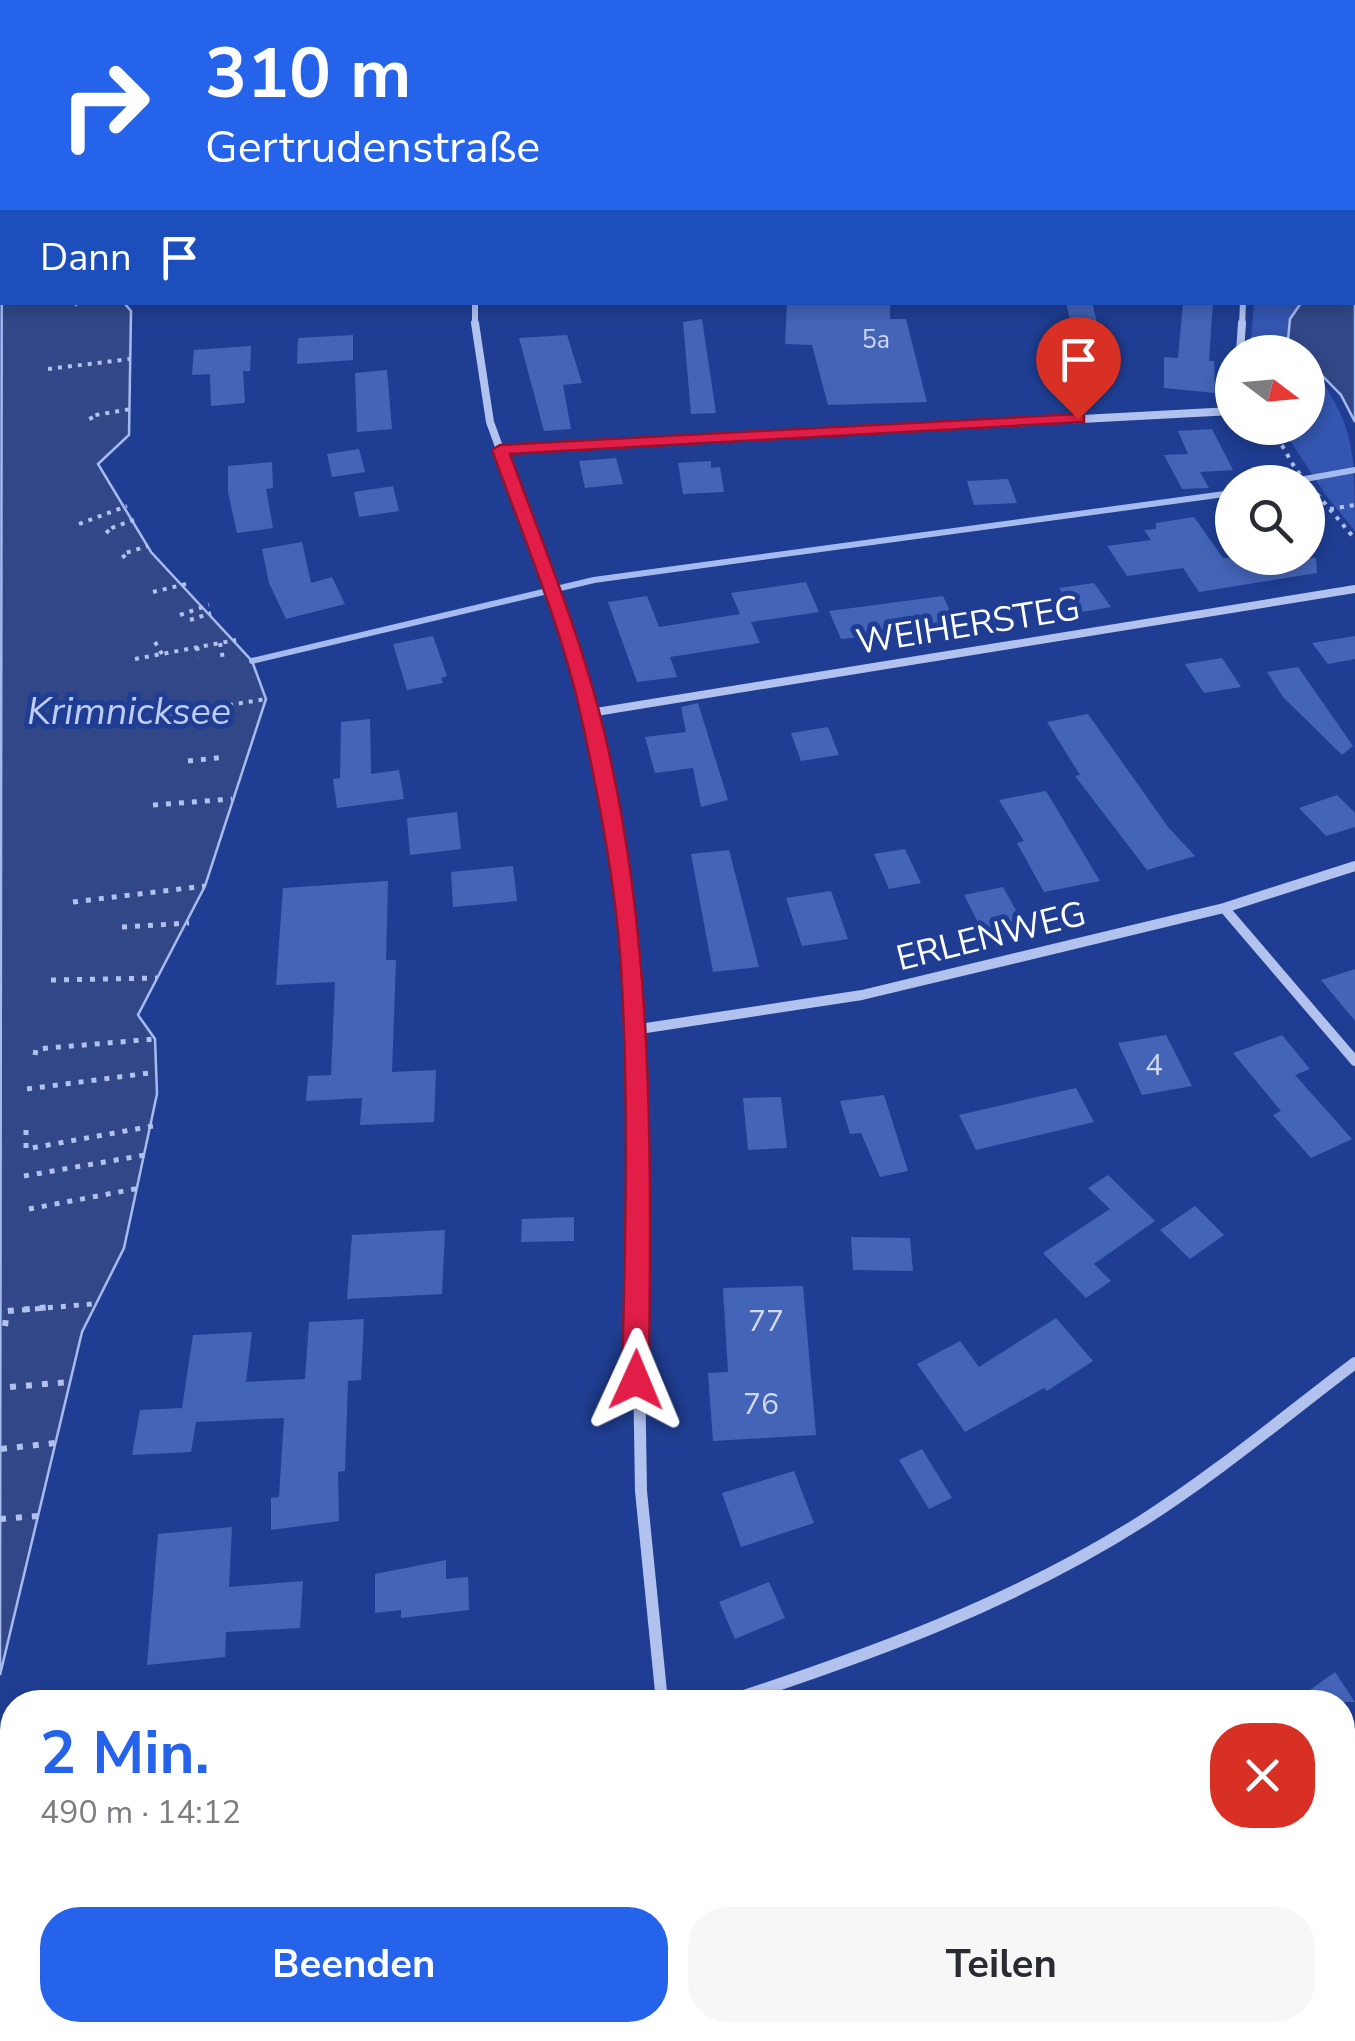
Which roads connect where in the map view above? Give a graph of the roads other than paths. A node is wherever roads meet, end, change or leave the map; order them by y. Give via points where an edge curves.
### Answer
1 (476, 305) edge
2 (1243, 305) edge
3 (1241, 335) edge
4 (1215, 412) edge
5 (500, 450) junction
6 (1355, 589) edge
7 (590, 713) junction
8 (1355, 866) edge
9 (1224, 908) junction
10 (633, 1030) junction
11 (1355, 1061) edge
12 (1355, 1362) edge
13 (660, 1690) edge
14 (764, 1690) edge

1 - 5 street via 474,327
2 - 3 street
4 - 5 street
5 - 7 street
6 - 7 street, WEIHERSTEG
7 - 10 street via 617,858
8 - 9 street, ERLENWEG
9 - 10 street, ERLENWEG via 862,995
9 - 11 street
10 - 13 street via 636,1380
12 - 14 street via 1144,1520 1080,1557 883,1652

